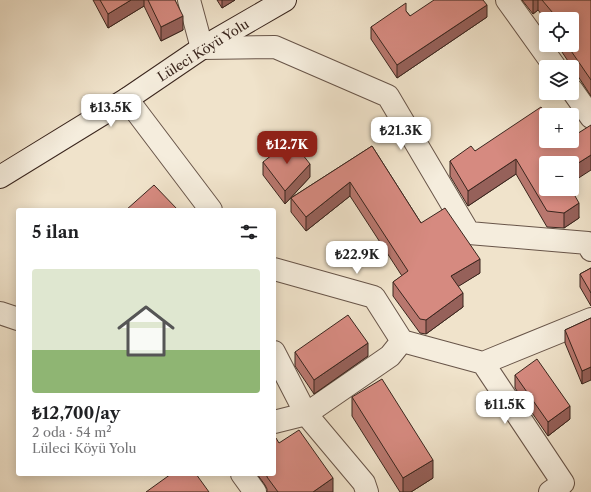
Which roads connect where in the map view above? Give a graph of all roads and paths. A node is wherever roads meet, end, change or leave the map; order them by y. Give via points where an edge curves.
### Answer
1 (189, 0) edge
2 (285, 0) edge
3 (507, 0) edge
4 (202, 48) junction
5 (550, 60) edge
6 (127, 99) junction
7 (579, 100) edge
8 (591, 117) edge
9 (0, 177) edge
10 (209, 208) edge
11 (591, 250) edge
12 (276, 269) edge
13 (0, 313) edge
14 (16, 318) edge
15 (591, 319) edge
16 (402, 341) junction
17 (276, 356) edge
18 (483, 363) junction
19 (306, 414) junction
20 (276, 422) edge
21 (243, 476) edge
22 (255, 492) edge
23 (367, 492) edge
24 (550, 492) edge

1 - 4 street
2 - 4 street, Lüleci Köyü Yolu
3 - 5 street
4 - 6 street, Lüleci Köyü Yolu
4 - 11 street via 275,47 388,96 469,233 588,243
6 - 9 street, Lüleci Köyü Yolu
6 - 10 street
7 - 8 street
12 - 16 street via 374,298
13 - 14 street
15 - 18 street
16 - 18 street
16 - 19 street via 390,356
17 - 19 street
18 - 24 street via 563,483
19 - 20 street
19 - 23 street via 364,483
21 - 22 street

